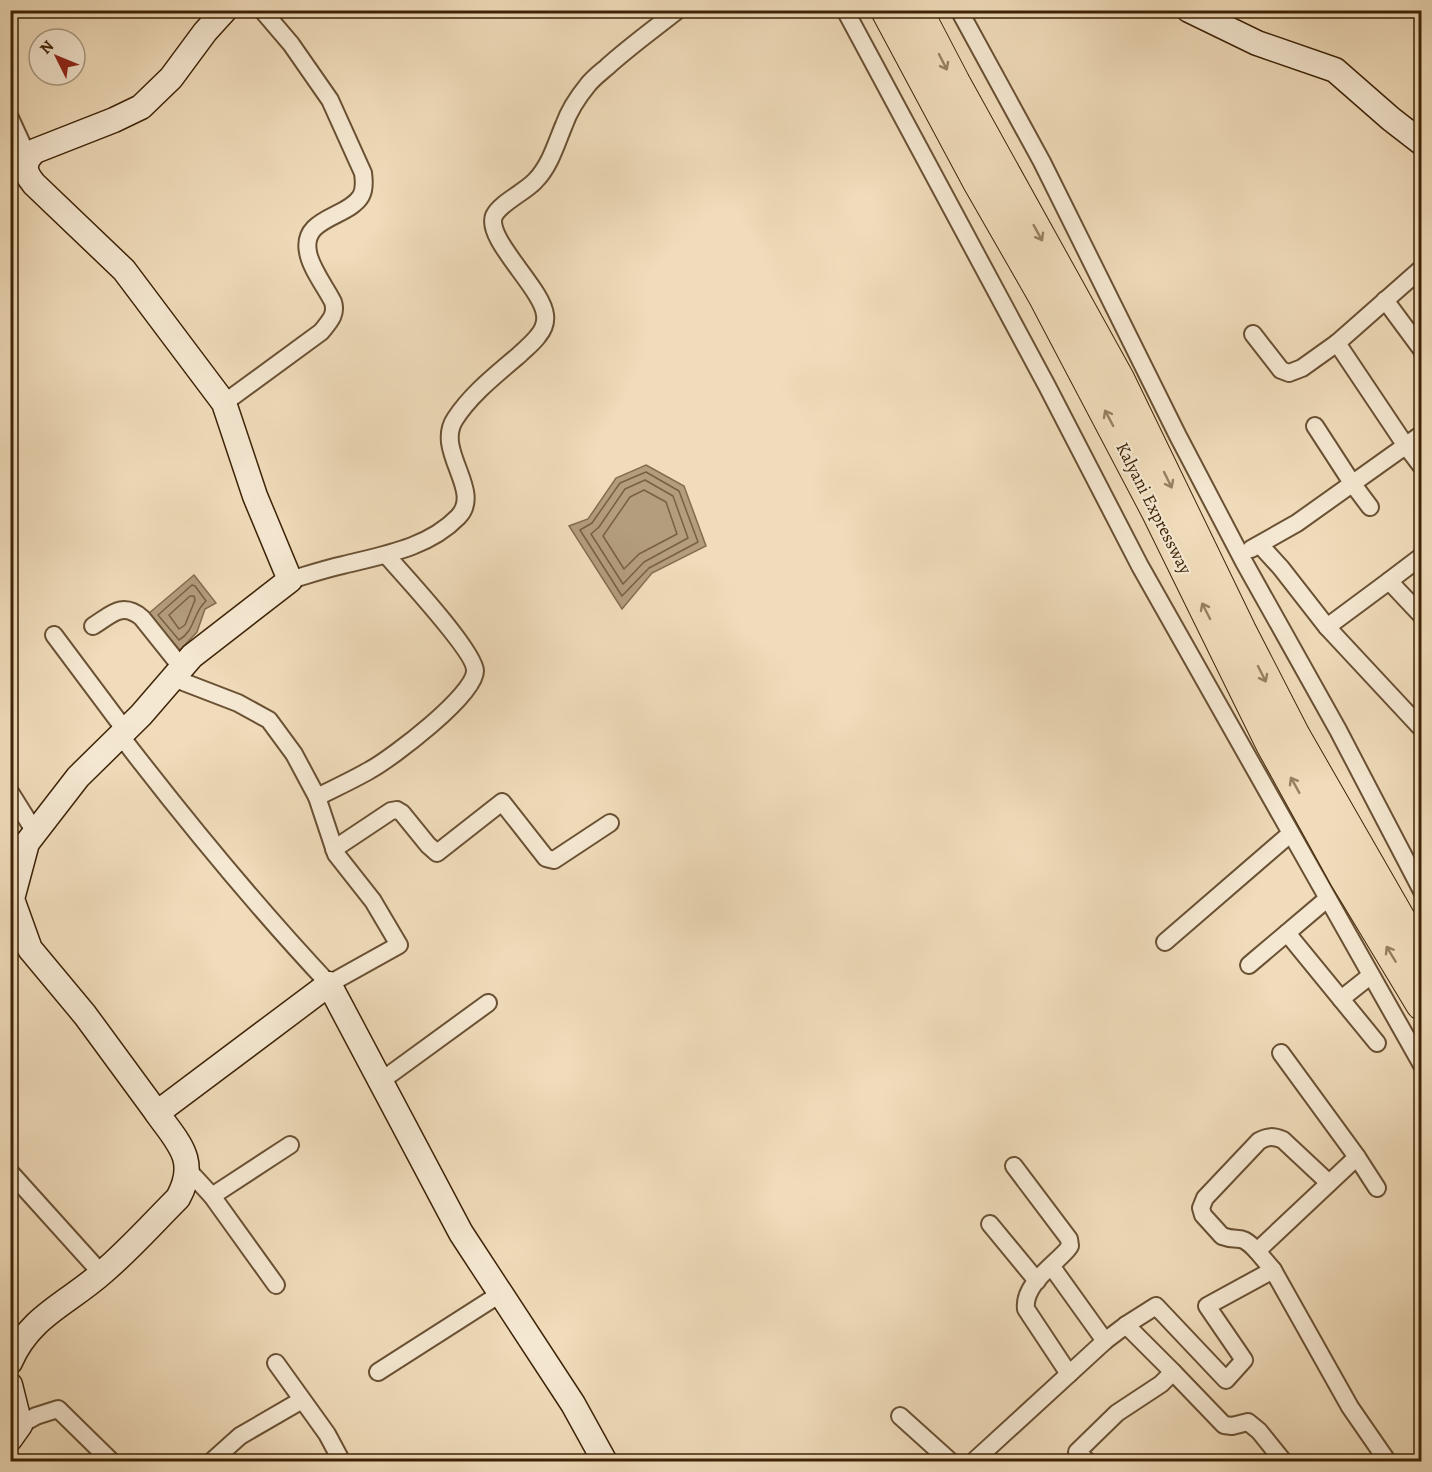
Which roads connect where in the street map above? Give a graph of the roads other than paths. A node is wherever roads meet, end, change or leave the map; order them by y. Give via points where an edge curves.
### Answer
1 (225, 10) edge
2 (262, 10) edge
3 (678, 10) edge
4 (845, 10) edge
5 (887, 10) edge
6 (916, 10) edge
7 (959, 10) edge
8 (1189, 10) edge
9 (10, 118) edge
10 (1422, 143) edge
11 (28, 157) junction
12 (1422, 268) edge
13 (1385, 300) junction
14 (1253, 334) dead end
15 (1337, 343) junction
16 (1422, 350) edge
17 (224, 403) junction
18 (1315, 426) dead end
19 (1422, 434) edge
20 (1406, 446) junction
21 (1422, 467) edge
22 (1352, 483) junction
23 (1370, 507) dead end
24 (1260, 545) junction
25 (1239, 553) junction
26 (387, 556) junction
27 (1422, 556) edge
28 (290, 580) junction
29 (1389, 581) junction
30 (1422, 616) edge
31 (93, 626) dead end
32 (1327, 627) junction
33 (54, 636) dead end
34 (178, 673) junction
35 (1422, 729) edge
36 (120, 735) junction
37 (10, 792) edge
38 (317, 797) junction
39 (610, 822) dead end
40 (35, 832) junction
41 (1290, 834) junction
42 (334, 849) junction
43 (1422, 891) edge
44 (1327, 899) junction
45 (1287, 933) junction
46 (1165, 942) dead end
47 (1417, 942) edge
48 (1249, 965) dead end
49 (1370, 976) junction
50 (329, 984) junction
51 (1341, 999) junction
52 (488, 1004) dead end
53 (1422, 1004) edge
54 (1377, 1043) dead end
55 (1281, 1053) dead end
56 (1422, 1065) edge
57 (381, 1081) junction
58 (157, 1113) junction
59 (290, 1145) dead end
60 (1357, 1157) junction
61 (1014, 1166) dead end
62 (188, 1170) junction
63 (10, 1172) edge
64 (1329, 1183) junction
65 (1377, 1188) dead end
66 (212, 1196) junction
67 (990, 1224) dead end
68 (1257, 1251) junction
69 (1053, 1267) junction
70 (1273, 1270) junction
71 (102, 1274) junction
72 (1037, 1281) junction
73 (276, 1285) dead end
74 (500, 1294) junction
75 (1126, 1324) junction
76 (1105, 1341) junction
77 (10, 1362) edge
78 (276, 1363) dead end
79 (378, 1372) dead end
80 (1173, 1372) junction
81 (1069, 1374) junction
82 (11, 1392) edge
83 (302, 1400) junction
84 (900, 1416) dead end
85 (15, 1432) edge
86 (1079, 1458) edge
87 (941, 1459) edge
88 (112, 1461) edge
89 (211, 1461) edge
90 (342, 1461) edge
91 (605, 1461) edge
92 (973, 1461) edge
93 (1284, 1461) edge
94 (1388, 1461) edge

1 - 11 street via 171,78 141,107
2 - 17 street via 330,100 363,173 364,186 352,206 322,221 308,241 308,253 333,302 333,318 321,332
3 - 26 street via 588,84 536,181 494,217 498,239 545,313 544,325 538,337 481,389 450,429 449,444 466,502 458,518 418,544
4 - 41 street via 1140,566
53 -> 5 highway, Kalyani Expressway via 1272,744 1157,510
6 -> 47 highway, Kalyani Expressway via 1118,380 1294,736
7 - 25 street via 1042,162
8 - 10 street via 1257,43 1335,70
9 - 11 street
11 - 17 street via 24,168 27,176 124,270
12 - 13 street
13 - 15 street
13 - 16 street
14 - 15 street via 1281,370 1289,373 1302,369
15 - 20 street
17 - 28 street via 255,496
18 - 22 street
19 - 20 street
20 - 21 street
20 - 22 street
22 - 23 street
22 - 24 street
24 - 25 street
24 - 32 street
25 - 43 street
26 - 28 street
26 - 38 street via 468,652 476,672 449,708 401,750
27 - 29 street
28 - 34 street via 192,656
29 - 30 street
29 - 32 street
31 - 34 street via 119,610 134,611
32 - 35 street
33 - 36 street via 125,730
34 - 36 street
34 - 38 street via 269,720 294,754
36 - 40 street via 78,777
36 - 50 street via 206,844
37 - 40 street
38 - 42 street
39 - 42 street via 554,860 546,858 502,802 437,853 397,810
40 - 58 street via 27,843 12,899 30,949 85,1015
41 - 44 street
41 - 46 street
42 - 50 street via 373,901 399,945
44 - 45 street
44 - 49 street
45 - 48 street
45 - 51 street
49 - 51 street
49 - 56 street
50 - 57 street
50 - 58 street
51 - 54 street
52 - 57 street
55 - 60 street
57 - 74 street via 460,1233
58 - 62 street via 185,1154
59 - 66 street
60 - 64 street
60 - 65 street
61 - 69 street via 1069,1239 1070,1246
62 - 66 street
62 - 71 street via 178,1198
63 - 71 street
64 - 68 street
64 - 68 street via 1282,1140 1267,1137 1259,1141 1205,1198 1201,1208 1222,1236 1240,1237
66 - 73 street
67 - 72 street
68 - 70 street
69 - 72 street
69 - 76 street
70 - 75 street via 1207,1306 1244,1360 1226,1380 1156,1306
70 - 94 street via 1350,1407
71 - 77 street via 41,1318 18,1345
72 - 81 street via 1028,1291 1026,1309
74 - 79 street
74 - 91 street via 573,1404
75 - 76 street
75 - 80 street
76 - 81 street
78 - 83 street
80 - 86 street via 1117,1413
80 - 93 street via 1224,1425 1248,1422
81 - 92 street
82 - 85 street
83 - 89 street via 240,1436
83 - 90 street
84 - 87 street
85 - 88 street via 36,1416 58,1409

